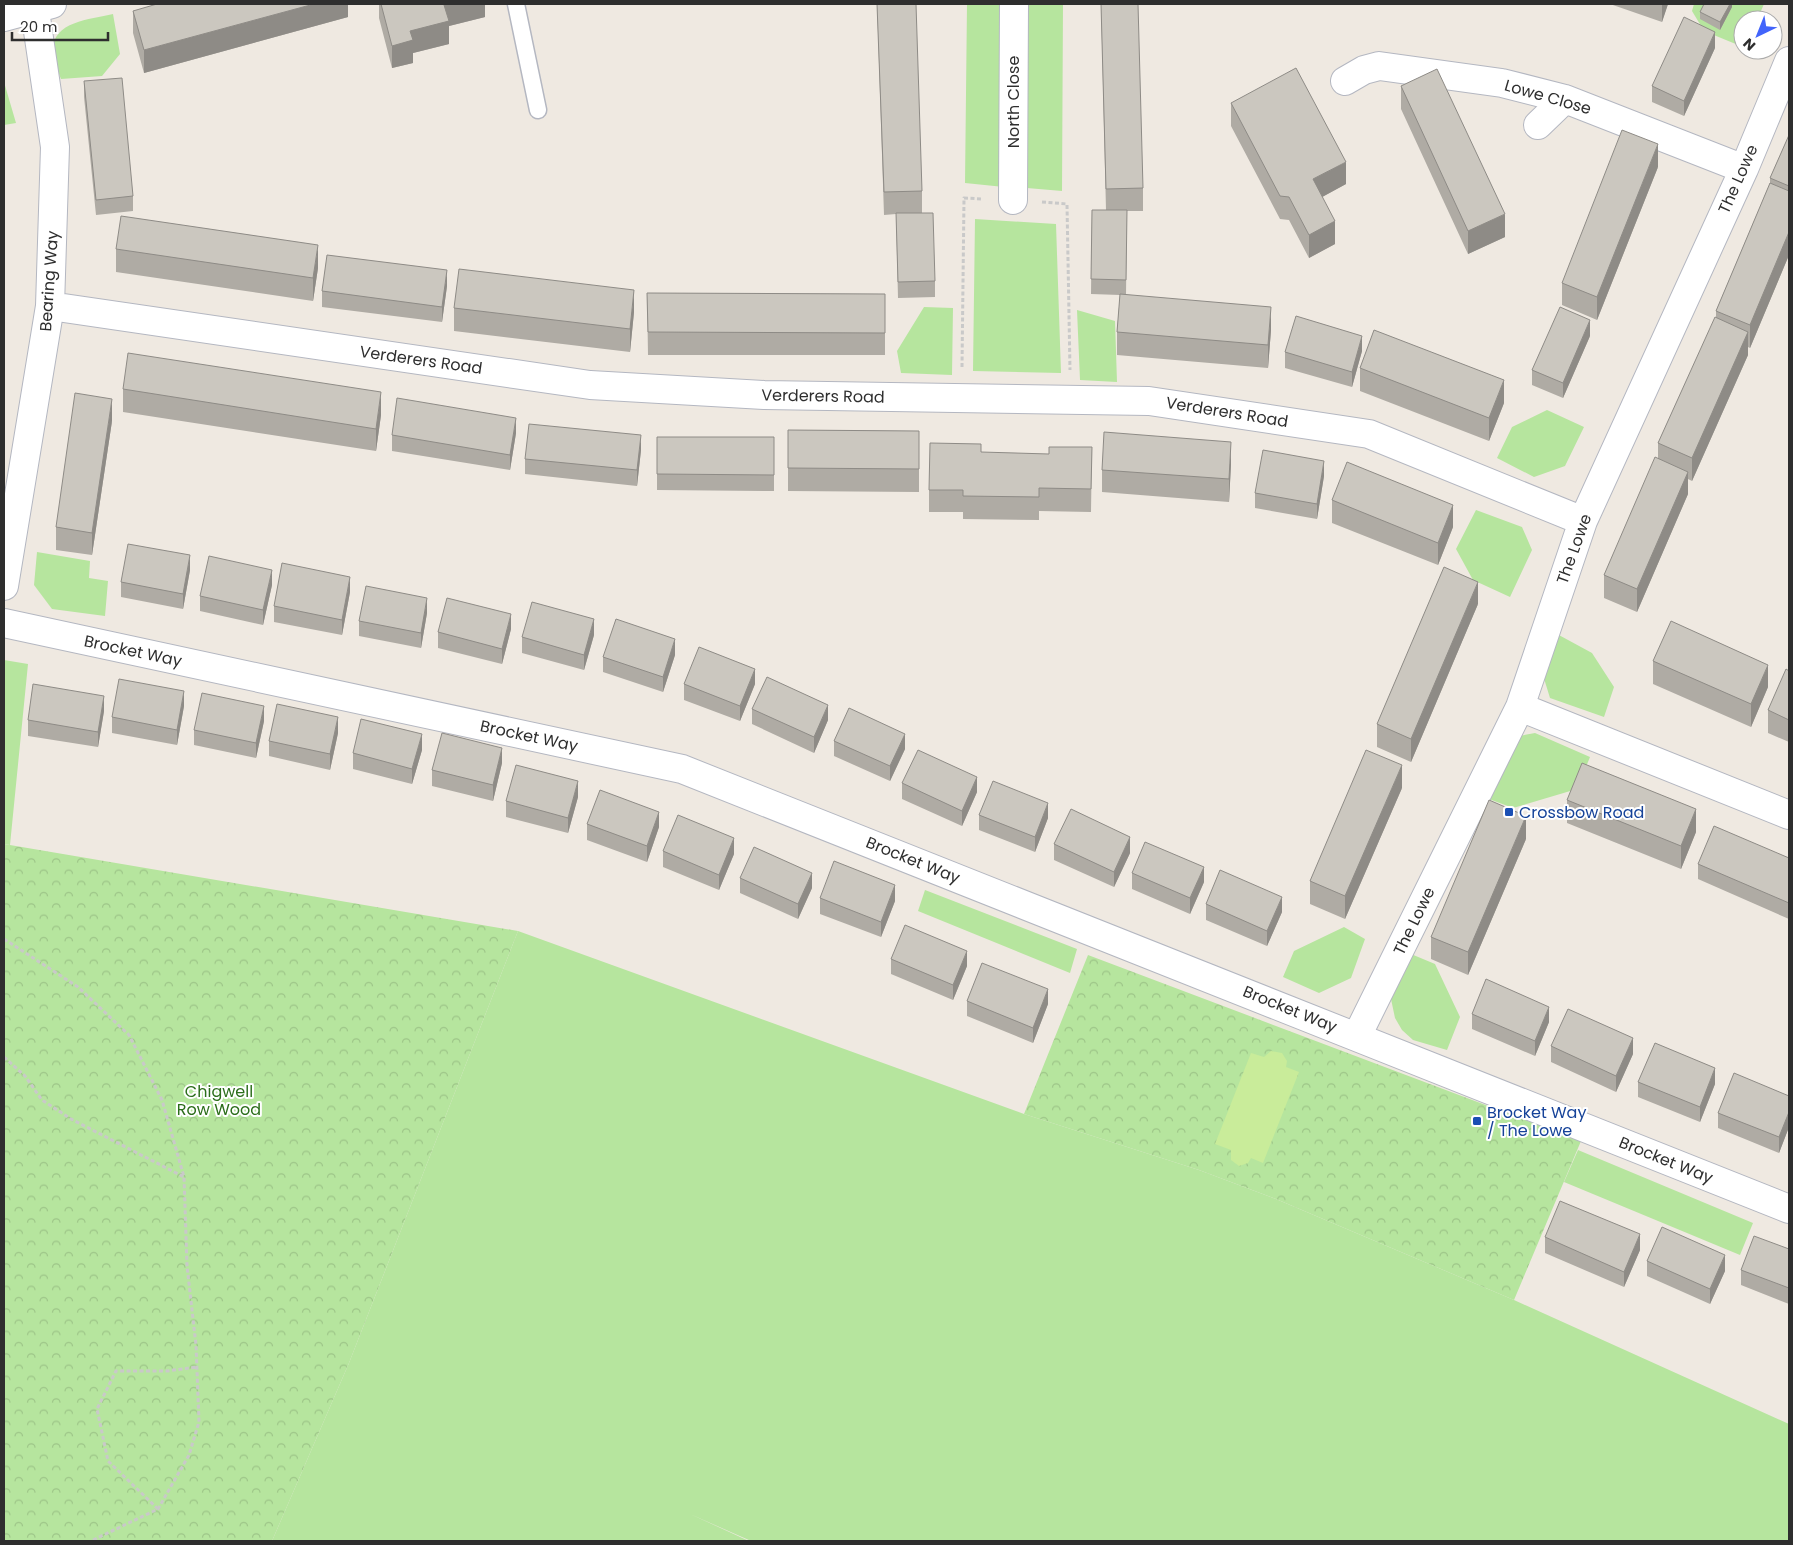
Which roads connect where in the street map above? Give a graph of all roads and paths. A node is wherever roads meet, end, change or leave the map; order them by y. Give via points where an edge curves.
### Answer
1 (516, 4) edge
2 (1014, 4) edge
3 (40, 5) edge
4 (4, 17) edge
5 (1789, 61) edge
6 (1346, 81) dead end
7 (1565, 99) junction
8 (538, 110) dead end
9 (1538, 124) dead end
10 (1744, 169) junction
11 (1013, 200) junction
12 (50, 306) junction
13 (961, 398) junction
14 (1071, 400) junction
15 (1583, 521) junction
16 (4, 586) edge
17 (4, 623) edge
18 (1520, 707) junction
19 (1789, 815) edge
20 (4, 939) edge
21 (1357, 1036) junction
22 (4, 1056) edge
23 (184, 1177) junction
24 (1789, 1209) edge
25 (197, 1367) junction
26 (158, 1509) junction
27 (91, 1541) edge

1 - 8 lane
2 - 11 street, North Close
3 - 4 street
3 - 12 street, Bearing Way via 55,147
5 - 10 street, The Lowe
6 - 7 street, Lowe Close via 1364,70 1379,66 1502,83
7 - 9 street
7 - 10 street, Lowe Close
10 - 15 street, The Lowe
11 - 13 path via 964,198
11 - 14 path via 1066,204
12 - 13 street, Verderers Road via 590,385 764,395
12 - 16 street, Bearing Way
13 - 14 street, Verderers Road
14 - 15 street, Verderers Road via 1150,400 1369,434
15 - 18 street, The Lowe
17 - 21 street, Brocket Way via 682,769
18 - 19 street
18 - 21 street, The Lowe
20 - 23 path via 78,987 128,1035 162,1100
21 - 24 street, Brocket Way
22 - 23 path via 25,1076 42,1100
23 - 25 path via 187,1266
25 - 26 path via 199,1422 188,1455
25 - 26 path via 167,1372 116,1371 98,1409 108,1461
26 - 27 path

